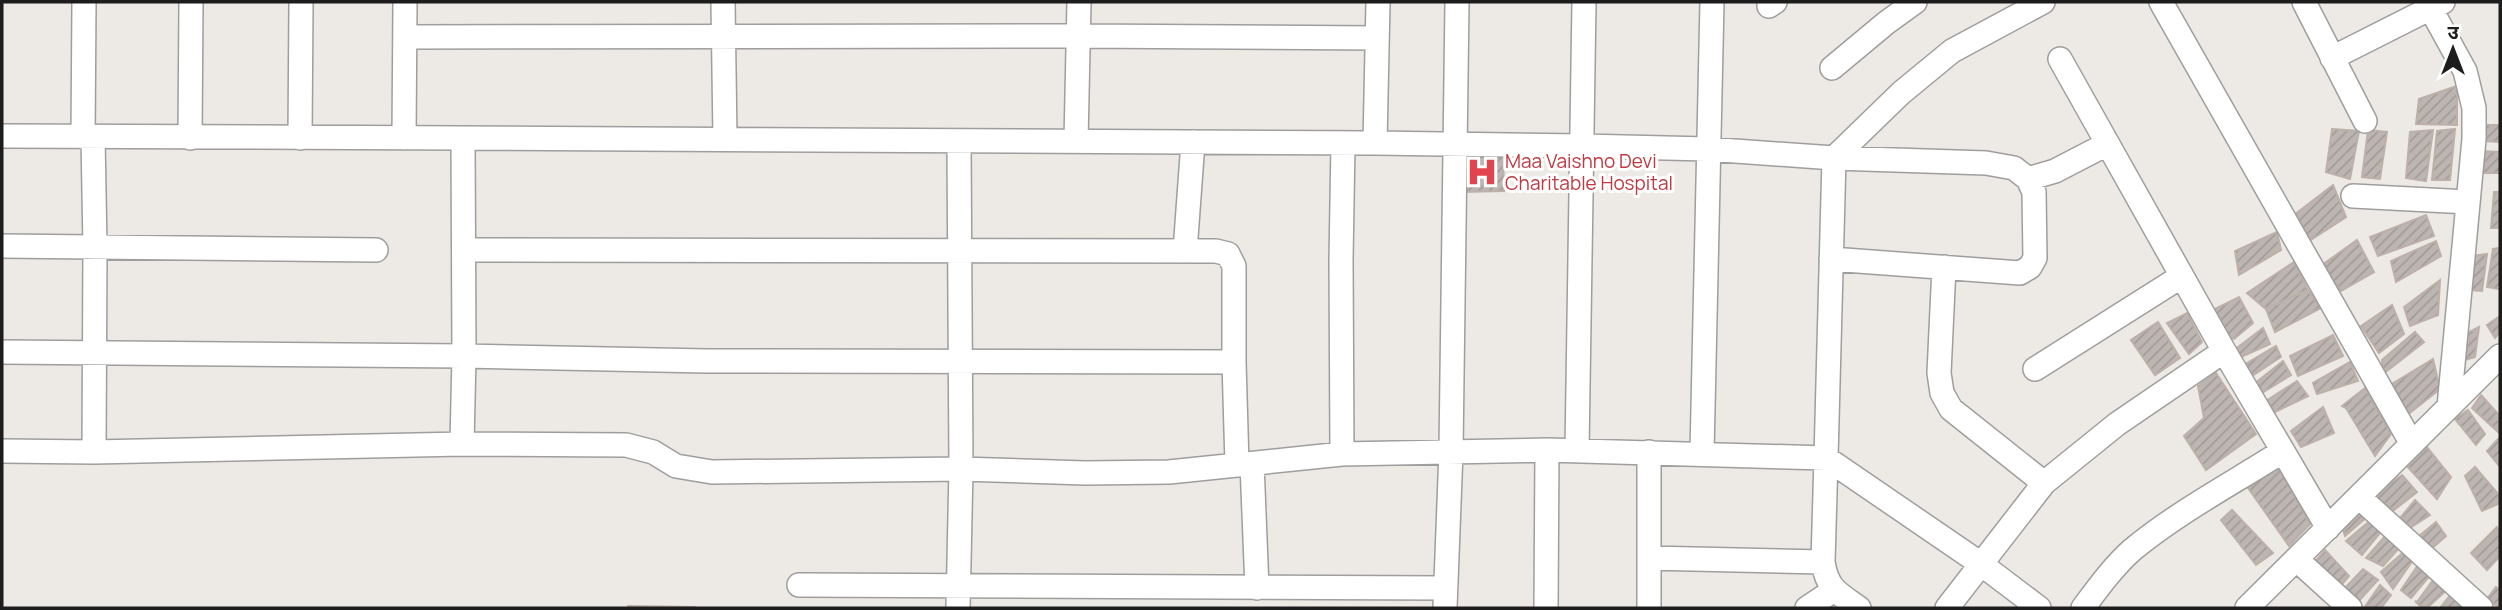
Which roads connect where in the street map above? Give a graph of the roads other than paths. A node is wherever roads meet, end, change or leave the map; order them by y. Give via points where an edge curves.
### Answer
1 (84, 2) edge
2 (191, 2) edge
3 (301, 2) edge
4 (405, 2) edge
5 (723, 2) edge
6 (1079, 2) edge
7 (1378, 2) edge
8 (1457, 2) edge
9 (1584, 2) edge
10 (1712, 2) edge
11 (1915, 2) edge
12 (2043, 2) edge
13 (2161, 2) edge
14 (2304, 2) edge
15 (2433, 4) edge
16 (723, 36) junction
17 (1078, 36) junction
18 (405, 37) junction
19 (1377, 38) junction
20 (2332, 58) junction
21 (2060, 59) dead end
22 (1832, 68) dead end
23 (2365, 121) dead end
24 (2, 136) edge
25 (88, 137) junction
26 (190, 138) junction
27 (300, 138) junction
28 (404, 138) junction
29 (463, 138) junction
30 (724, 139) junction
31 (1076, 141) junction
32 (960, 142) junction
33 (1193, 142) junction
34 (1375, 143) junction
35 (1343, 144) junction
36 (2108, 144) junction
37 (1455, 146) junction
38 (1583, 146) junction
39 (1707, 149) junction
40 (1833, 158) junction
41 (2028, 178) junction
42 (2353, 196) dead end
43 (2469, 202) junction
44 (2, 246) edge
45 (95, 248) junction
46 (376, 250) dead end
47 (464, 250) junction
48 (1185, 251) junction
49 (960, 252) junction
50 (1831, 258) junction
51 (1944, 267) junction
52 (2182, 276) junction
53 (2224, 351) junction
54 (2, 352) edge
55 (93, 354) junction
56 (464, 356) junction
57 (2500, 356) edge
58 (961, 360) junction
59 (1234, 362) junction
60 (2035, 369) dead end
61 (2449, 407) junction
62 (462, 444) junction
63 (2413, 444) junction
64 (1547, 450) junction
65 (1577, 450) junction
66 (2, 451) edge
67 (1451, 451) junction
68 (2283, 451) junction
69 (94, 452) junction
70 (1649, 452) junction
71 (1702, 453) junction
72 (1342, 454) junction
73 (1826, 458) junction
74 (1244, 464) junction
75 (961, 469) junction
76 (2044, 483) junction
77 (2359, 497) junction
78 (2328, 528) junction
79 (1649, 558) junction
80 (2296, 559) junction
81 (1823, 562) junction
82 (1981, 564) junction
83 (799, 585) dead end
84 (1257, 589) junction
85 (1833, 590) junction
86 (958, 597) edge
87 (1445, 598) edge
88 (1546, 608) edge
89 (1649, 608) edge
90 (1807, 608) edge
91 (1859, 608) edge
92 (1947, 608) edge
93 (2039, 608) edge
94 (2083, 608) edge
95 (2246, 608) edge
96 (2350, 608) edge
97 (2480, 608) edge

1 - 25 street
2 - 26 street
3 - 27 street
4 - 18 street
5 - 16 street
6 - 17 street
7 - 19 street
8 - 37 street
9 - 38 street
10 - 39 street
11 - 22 street
12 - 40 street via 1952,51 1900,93
13 - 63 street
14 - 20 street
15 - 20 street
15 - 43 street via 2465,71 2474,108
16 - 17 street
16 - 18 street
16 - 30 street
17 - 19 street
17 - 31 street
18 - 28 street
19 - 34 street
20 - 23 street
21 - 36 street
24 - 25 street
25 - 26 street
25 - 45 street
26 - 27 street
27 - 28 street
28 - 29 street
29 - 30 street
29 - 47 street
30 - 32 street
31 - 32 street
31 - 33 street
32 - 49 street
33 - 35 street
33 - 48 street
34 - 35 street
34 - 37 street
35 - 72 street
36 - 41 street via 2055,171
36 - 52 street
37 - 38 street
37 - 67 street
38 - 39 street
38 - 65 street
39 - 40 street
39 - 71 street
40 - 41 street via 1986,163 2014,168
40 - 50 street
41 - 51 street via 2034,192 2035,258 2030,267 2020,273
42 - 43 street
43 - 61 street
44 - 45 street
45 - 46 street
45 - 55 street
47 - 49 street
47 - 56 street
48 - 49 street
48 - 59 street via 1228,254 1234,266
49 - 58 street
50 - 51 street
50 - 73 street
51 - 76 street via 1942,393 1951,410
52 - 53 street
52 - 60 street
53 - 68 street
53 - 76 street via 2117,424
54 - 55 street
55 - 56 street
55 - 69 street
56 - 58 street
56 - 62 street
57 - 61 street
58 - 59 street
58 - 75 street
59 - 74 street
61 - 63 street
62 - 69 street
62 - 75 street via 626,445 653,452 677,466 712,472
63 - 77 street
64 - 65 street
64 - 67 street
64 - 88 street
65 - 70 street
66 - 69 street
67 - 72 street
67 - 87 street
68 - 78 street
68 - 94 street via 2131,551
70 - 71 street
70 - 79 street
71 - 73 street
72 - 74 street
73 - 81 street
73 - 82 street
74 - 75 street via 1170,472
74 - 84 street
75 - 86 street
76 - 82 street
77 - 78 street
77 - 97 street
78 - 80 street
79 - 81 street
79 - 89 street
80 - 95 street
80 - 96 street
81 - 85 street
82 - 92 street
82 - 93 street
83 - 86 street
84 - 86 street
84 - 87 street
85 - 90 street
85 - 91 street

